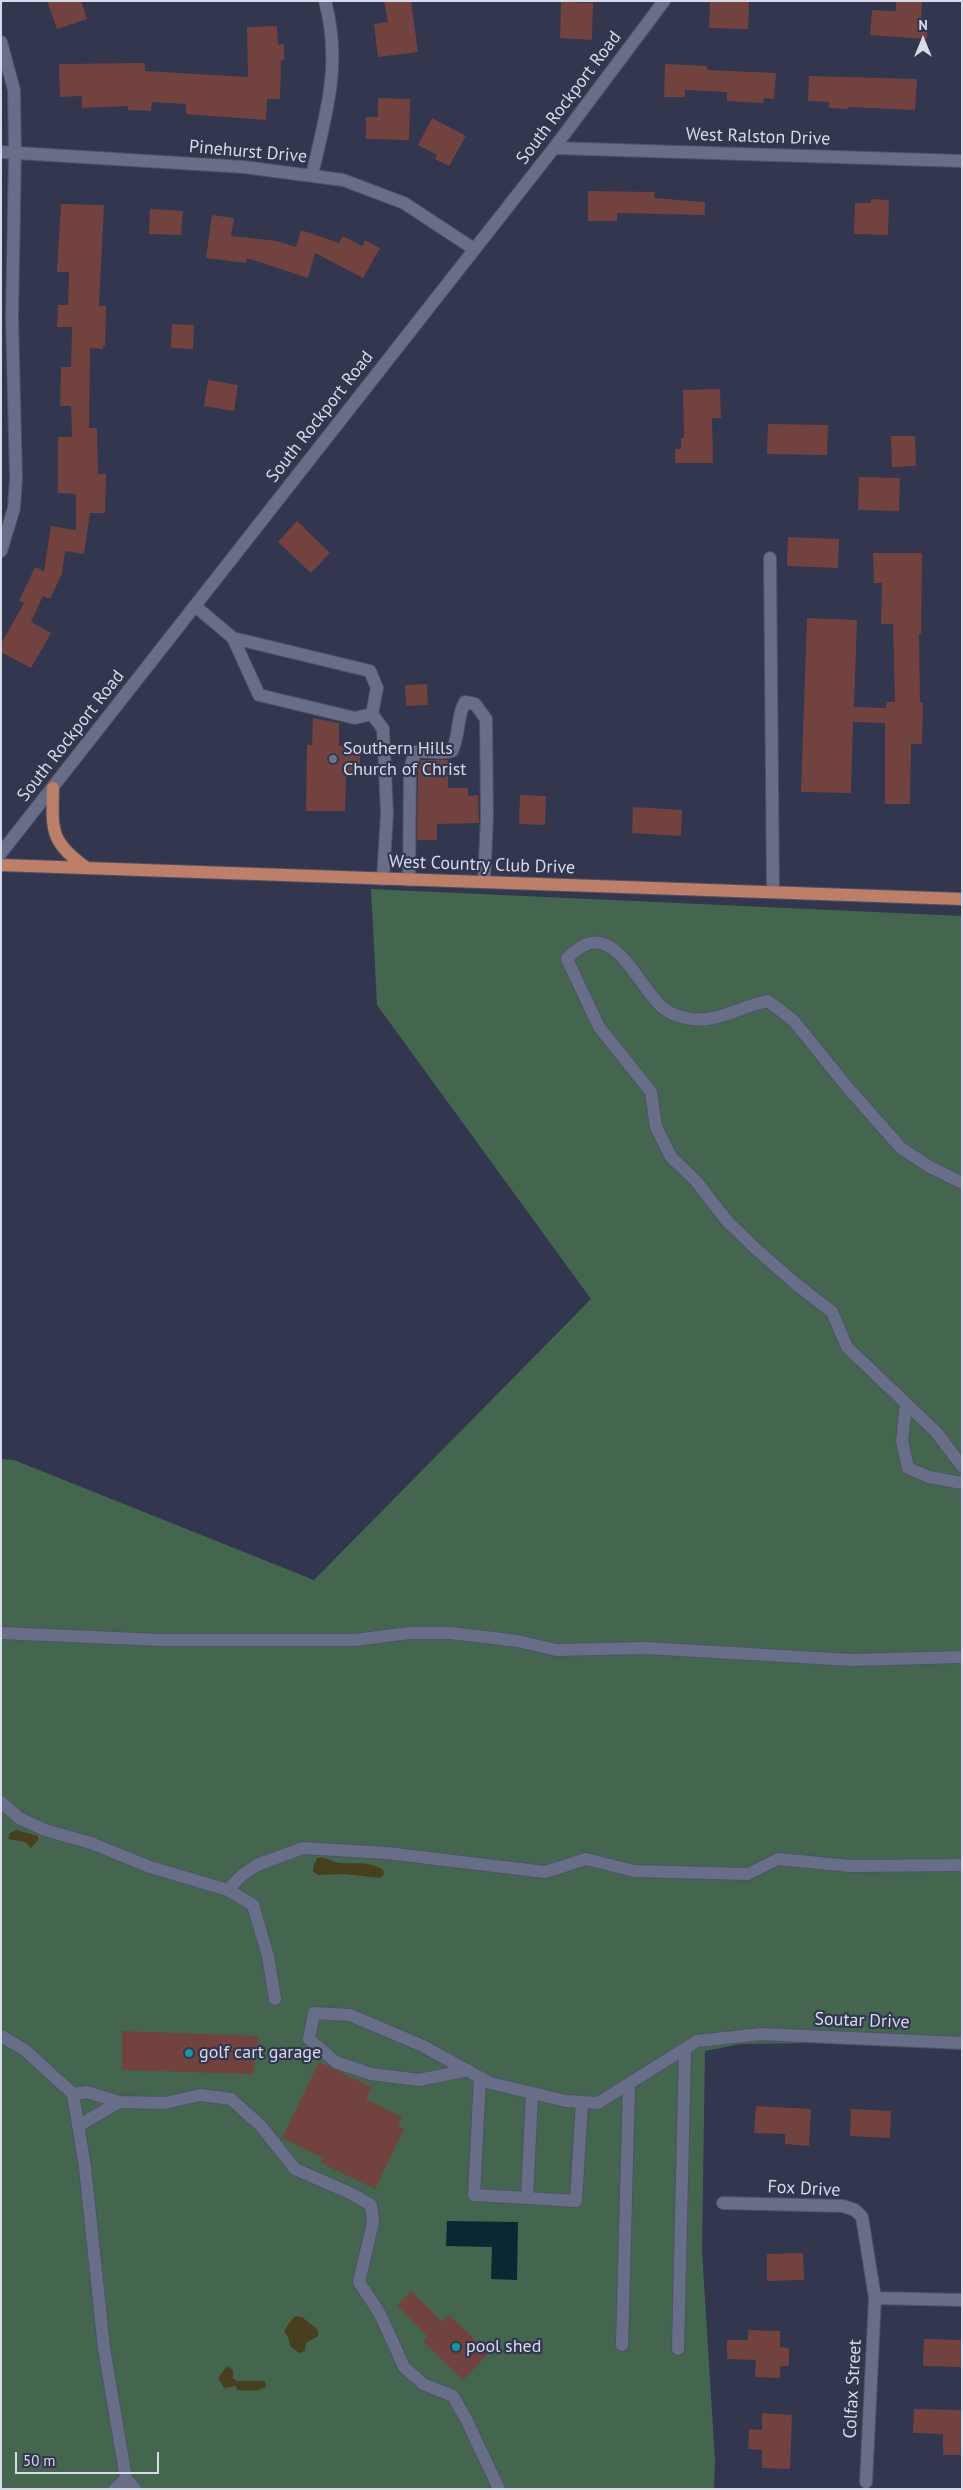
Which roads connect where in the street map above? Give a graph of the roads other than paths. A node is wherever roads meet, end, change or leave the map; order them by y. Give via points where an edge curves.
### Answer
1 (325, 1) edge
2 (664, 1) edge
3 (1, 42) edge
4 (554, 148) junction
5 (1, 152) edge
6 (15, 152) junction
7 (962, 161) edge
8 (312, 175) junction
9 (474, 249) junction
10 (1, 551) edge
11 (770, 558) dead end
12 (195, 606) junction
13 (233, 638) junction
14 (372, 714) junction
15 (53, 788) junction
16 (1, 853) edge
17 (1, 865) edge
18 (87, 868) junction
19 (383, 879) junction
20 (409, 880) junction
21 (484, 882) junction
22 (772, 892) junction
23 (962, 899) edge
24 (962, 1183) edge
25 (906, 1404) junction
26 (962, 1466) edge
27 (962, 1483) edge
28 (1, 1633) edge
29 (962, 1657) edge
30 (1, 1802) edge
31 (962, 1865) edge
32 (228, 1890) junction
33 (275, 1999) dead end
34 (1, 2036) edge
35 (962, 2043) edge
36 (685, 2049) junction
37 (468, 2070) junction
38 (480, 2077) junction
39 (629, 2084) junction
40 (532, 2092) junction
41 (73, 2094) junction
42 (119, 2102) junction
43 (582, 2102) junction
44 (78, 2126) junction
45 (527, 2198) junction
46 (723, 2203) dead end
47 (876, 2298) junction
48 (962, 2300) edge
49 (622, 2345) dead end
50 (678, 2349) dead end
51 (126, 2478) junction
52 (866, 2482) dead end
53 (115, 2489) edge
54 (135, 2489) edge
55 (499, 2489) edge

1 - 8 street via 333,39 334,64
2 - 4 street, South Rockport Road
3 - 6 street via 14,90
4 - 7 street, West Ralston Drive
4 - 9 street, South Rockport Road
5 - 6 street, Pinehurst Drive
6 - 8 street, Pinehurst Drive via 244,167
6 - 10 street via 12,318 16,478 14,508
8 - 9 street, Pinehurst Drive via 343,180 404,203
9 - 12 street, South Rockport Road
11 - 22 street
12 - 13 street
12 - 15 street, South Rockport Road
13 - 14 street via 259,695 355,718
13 - 14 street via 370,671 377,688
14 - 19 street via 383,729 387,813
15 - 16 street, South Rockport Road
15 - 18 main road via 54,834 69,855
17 - 18 main road, West Country Club Drive
18 - 19 main road, West Country Club Drive
19 - 20 main road, West Country Club Drive
20 - 21 main road, West Country Club Drive
20 - 21 street via 410,769 415,752 424,750 442,754 452,751 457,741 459,713 465,702 475,704 486,718
21 - 22 main road, West Country Club Drive
22 - 23 main road, West Country Club Drive
24 - 25 street via 901,1148 793,1020 768,1001 749,1004 710,1020 686,1018 663,1009 621,954 602,942 579,946 567,959 599,1028 651,1092 656,1127 671,1157 756,1249 832,1312 847,1347
25 - 26 street via 936,1432
25 - 27 street via 902,1441 908,1468 929,1477
28 - 29 street via 160,1640 355,1640 409,1632 451,1633 518,1641 556,1650 646,1648 852,1660
30 - 32 street via 19,1818 45,1830
31 - 32 street via 850,1866 778,1860 748,1874 634,1871 586,1860 545,1872 387,1853 302,1848 257,1865
32 - 33 street via 254,1905 268,1956
34 - 41 street via 25,2050
35 - 36 street, Soutar Drive via 761,2034 697,2041
36 - 39 street, Soutar Drive
36 - 50 street
37 - 37 street via 424,2046 350,2015 314,2014 309,2039 336,2062 371,2074 419,2080
37 - 38 street
38 - 40 street via 490,2083
38 - 45 street via 474,2195
39 - 43 street, Soutar Drive via 598,2103
39 - 49 street
40 - 43 street
40 - 45 street
41 - 42 street via 87,2092
41 - 44 street
42 - 44 street
42 - 55 street via 165,2103 200,2095 231,2099 261,2126 295,2169 371,2205 373,2222 359,2282 380,2314 404,2367 423,2384 453,2396
43 - 45 street via 576,2201
44 - 51 street via 103,2339
46 - 47 street, Fox Drive via 843,2206 855,2210 862,2217
47 - 48 street
47 - 52 street, Colfax Street
51 - 53 street
51 - 54 street

